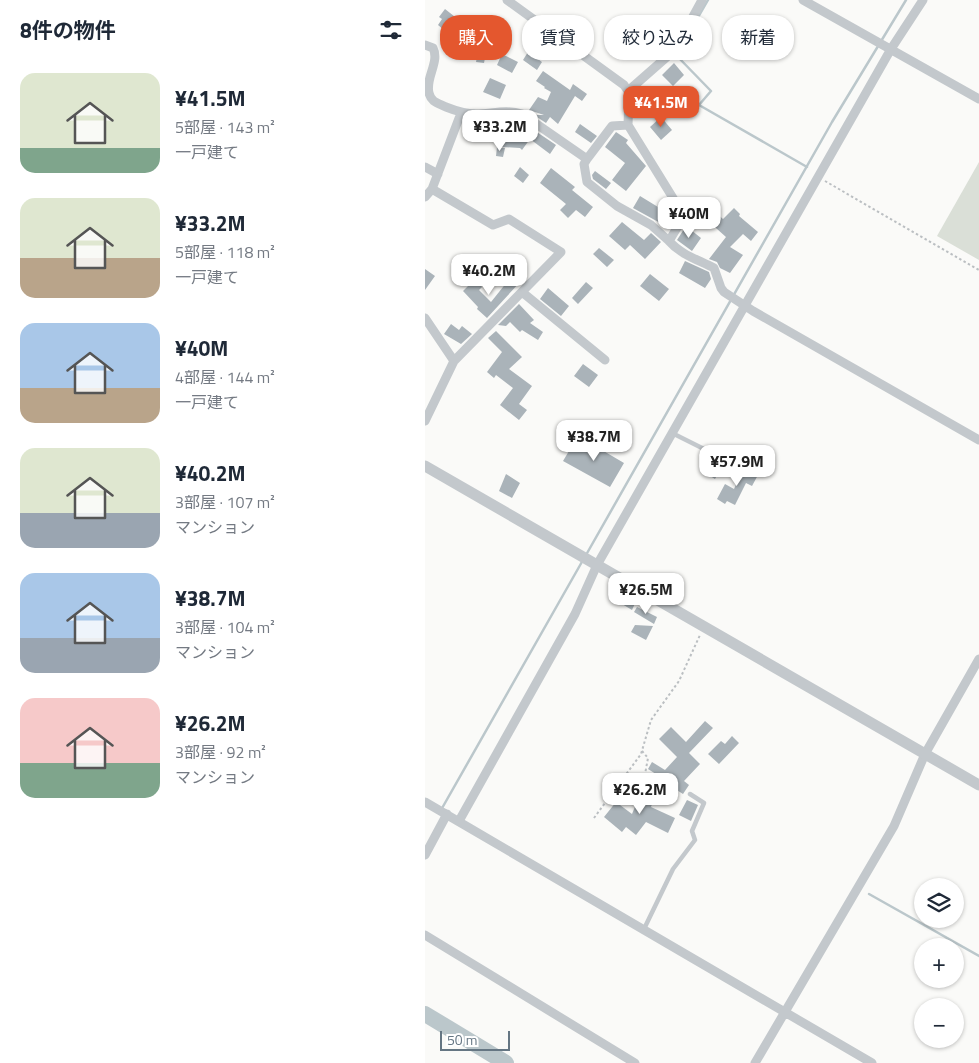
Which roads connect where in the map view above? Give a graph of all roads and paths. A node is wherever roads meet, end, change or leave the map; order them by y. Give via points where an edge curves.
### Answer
1 (507, 0) edge
2 (702, 0) edge
3 (803, 0) edge
4 (923, 0) edge
5 (425, 45) edge
6 (889, 48) junction
7 (628, 90) junction
8 (979, 99) edge
9 (461, 113) junction
10 (628, 125) junction
11 (587, 159) junction
12 (425, 168) edge
13 (438, 174) junction
14 (818, 177) junction
15 (432, 189) junction
16 (425, 198) edge
17 (669, 241) junction
18 (979, 270) edge
19 (522, 292) junction
20 (743, 304) junction
21 (425, 318) edge
22 (605, 360) dead end
23 (454, 361) junction
24 (425, 421) edge
25 (672, 433) junction
26 (979, 440) edge
27 (732, 463) dead end
28 (425, 466) edge
29 (594, 563) junction
30 (705, 626) junction
31 (979, 659) edge
32 (642, 751) junction
33 (925, 754) junction
34 (643, 785) dead end
35 (979, 785) edge
36 (690, 794) dead end
37 (425, 802) edge
38 (453, 818) junction
39 (594, 818) dead end
40 (425, 855) edge
41 (644, 929) junction
42 (425, 935) edge
43 (787, 1012) junction
44 (635, 1063) edge
45 (755, 1063) edge
46 (872, 1063) edge

1 - 7 street
2 - 7 street via 669,55
3 - 6 street
4 - 6 street
5 - 9 street via 433,48 435,54 429,95 434,102
6 - 8 street
6 - 14 street
7 - 10 street
9 - 11 street via 512,111 522,114
9 - 13 street
10 - 11 street via 612,126
10 - 17 street via 681,211 683,218
11 - 17 street via 584,164 588,184 617,206 651,225
12 - 13 street
13 - 15 street
14 - 18 path
14 - 20 street
15 - 16 street
15 - 19 street via 493,225 509,219 561,252
17 - 20 street via 685,254 714,268 724,292
19 - 22 street
19 - 23 street
20 - 25 street
20 - 26 street
21 - 23 street
23 - 24 street
25 - 27 lane
25 - 29 street
28 - 29 street
29 - 30 street
29 - 38 street via 575,614
30 - 32 path via 679,681 651,720
30 - 33 street
31 - 33 street
32 - 34 path via 648,758
32 - 39 path
33 - 35 street
33 - 43 street via 894,826
36 - 41 lane via 704,803 692,831 695,840 673,870
37 - 38 street
38 - 40 street
38 - 41 street
41 - 43 street
42 - 44 street
43 - 45 street
43 - 46 street

